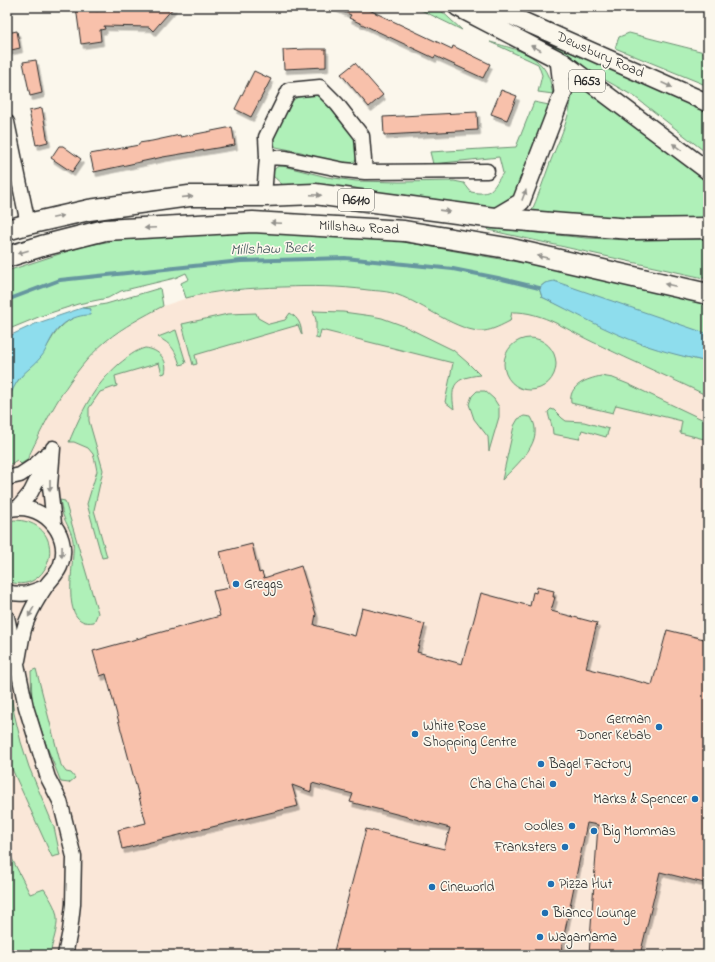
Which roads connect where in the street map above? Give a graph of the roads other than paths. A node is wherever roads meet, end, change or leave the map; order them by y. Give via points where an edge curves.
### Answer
1 (456, 7) edge
2 (491, 7) edge
3 (560, 60) junction
4 (708, 103) edge
5 (7, 122) edge
6 (267, 157) junction
7 (487, 171) dead end
8 (708, 171) edge
9 (365, 172) junction
10 (264, 196) junction
11 (467, 214) junction
12 (494, 218) junction
13 (28, 224) junction
14 (708, 228) edge
15 (7, 230) edge
16 (462, 241) junction
17 (7, 257) edge
18 (708, 294) edge
19 (53, 448) junction
20 (7, 478) edge
21 (10, 509) edge
22 (54, 524) junction
23 (45, 587) junction
24 (7, 592) edge
25 (7, 617) edge
26 (17, 666) junction
27 (64, 955) edge

3 -> 1 main road, Dewsbury Road / A653
2 -> 4 main road, Dewsbury Road / A653
8 -> 3 main road, Dewsbury Road / A653
12 -> 3 main road via 521,202 563,93
5 - 13 street
6 - 9 street
6 - 9 street via 266,137 289,90 320,87 362,136
6 - 10 street
7 - 9 street
10 -> 11 highway, Millshaw Road / A6110 via 315,194
13 -> 10 highway, Millshaw Road / A6110 via 89,210 189,196
11 - 12 highway, Millshaw Road / A6110
11 - 16 highway
12 - 14 highway, Millshaw Road / A6110 via 632,228
13 - 15 highway, Millshaw Road / A6110
16 -> 17 highway, Millshaw Road / A6110 via 404,231 253,222 105,230
18 -> 16 highway, Millshaw Road / A6110 via 507,248
19 - 20 street via 20,475
19 - 21 street via 31,492
19 -> 22 street via 50,486
21 - 22 street via 33,509
22 -> 23 street via 61,536 62,564 56,576
23 - 24 street via 29,594
23 -> 26 street via 27,619
25 - 26 street
26 - 27 street via 26,707 48,778 60,802 74,857 73,904

